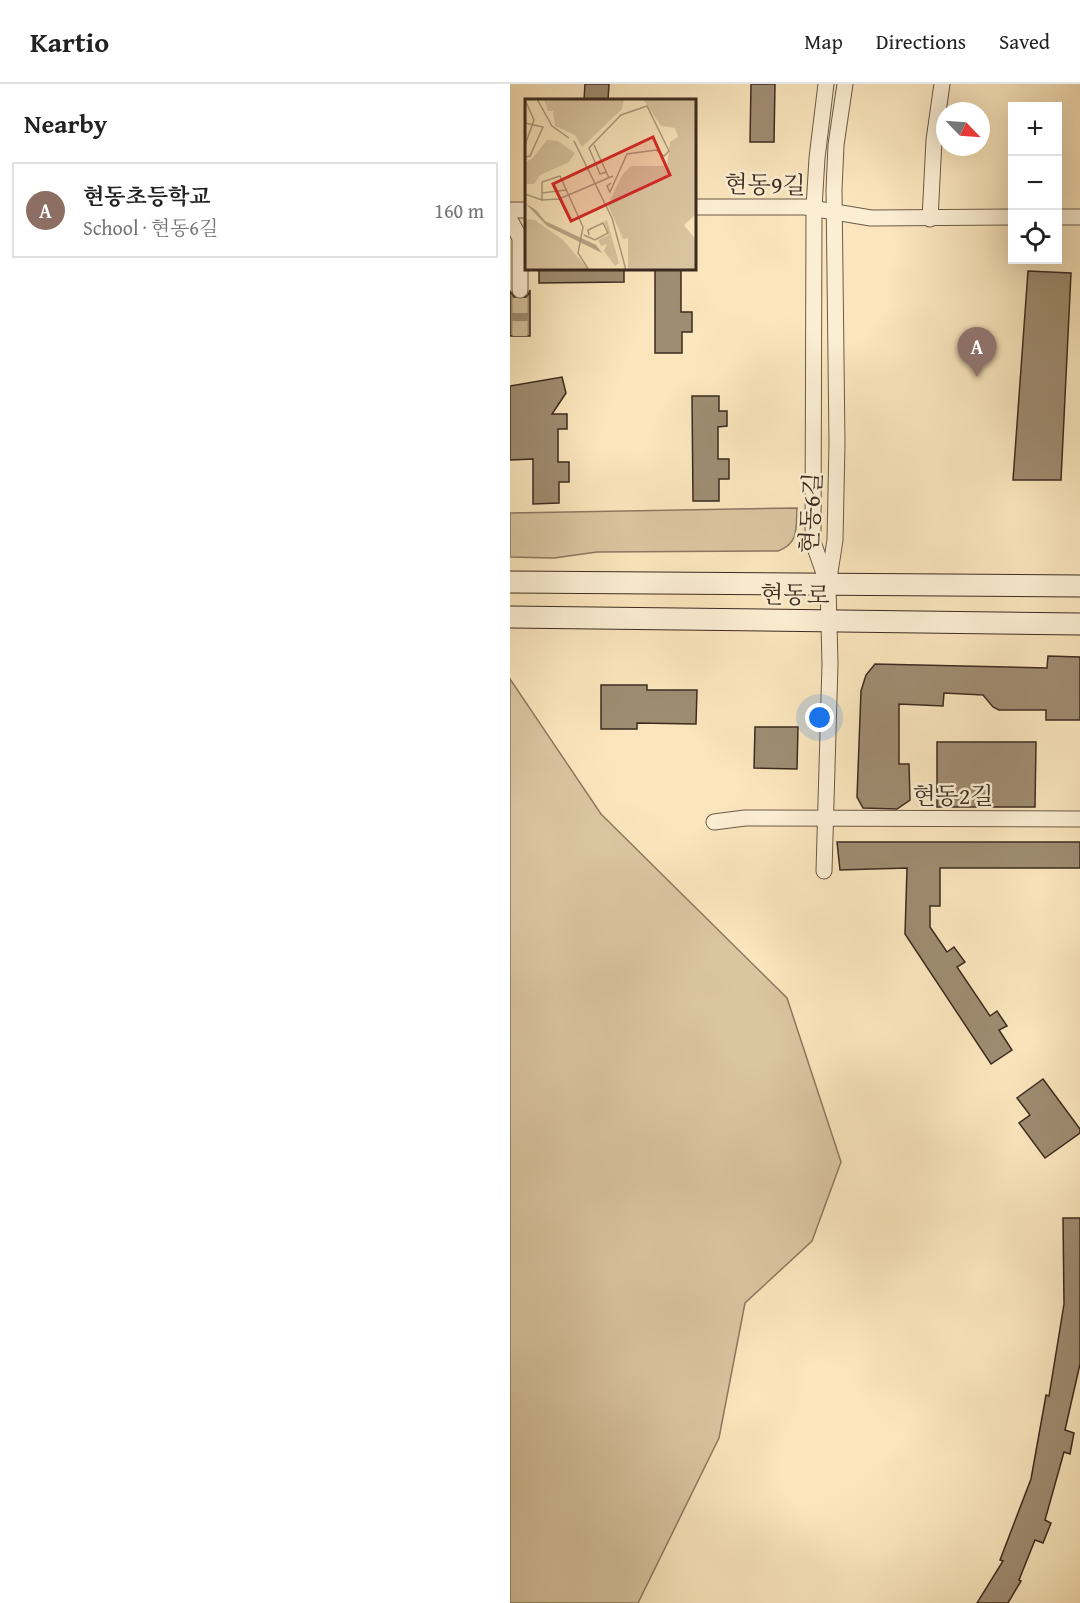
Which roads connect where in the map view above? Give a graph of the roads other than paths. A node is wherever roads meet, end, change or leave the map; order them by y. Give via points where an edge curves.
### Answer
1 (826, 84) edge
2 (845, 84) edge
3 (942, 84) edge
4 (696, 207) edge
5 (814, 208) junction
6 (834, 212) junction
7 (1080, 216) edge
8 (1062, 217) edge
9 (1008, 218) edge
10 (930, 219) junction
11 (510, 220) edge
12 (520, 290) tunnel mouth
13 (510, 582) edge
14 (828, 585) junction
15 (1080, 586) edge
16 (510, 617) edge
17 (829, 621) junction
18 (1080, 624) edge
19 (825, 818) junction
20 (1080, 819) edge
21 (714, 822) dead end
22 (824, 871) dead end

1 - 5 street, 현동6길
2 - 6 street, 현동6길 via 836,145
3 - 10 street via 934,140
4 - 5 street, 현동9길
5 - 6 street, 현동9길
5 - 14 street, 현동6길 via 813,542
6 - 10 street, 현동9길 via 872,218
6 - 14 street, 현동6길 via 835,540
7 - 8 street
9 - 10 street, 현동9길
11 - 12 street via 520,238
13 - 14 main road, 현동로
14 - 15 main road, 현동로
14 - 17 street
16 - 17 main road, 현동로
17 - 18 main road, 현동로
17 - 19 street
19 - 20 street, 현동2길
19 - 21 street, 현동2길
19 - 22 street

